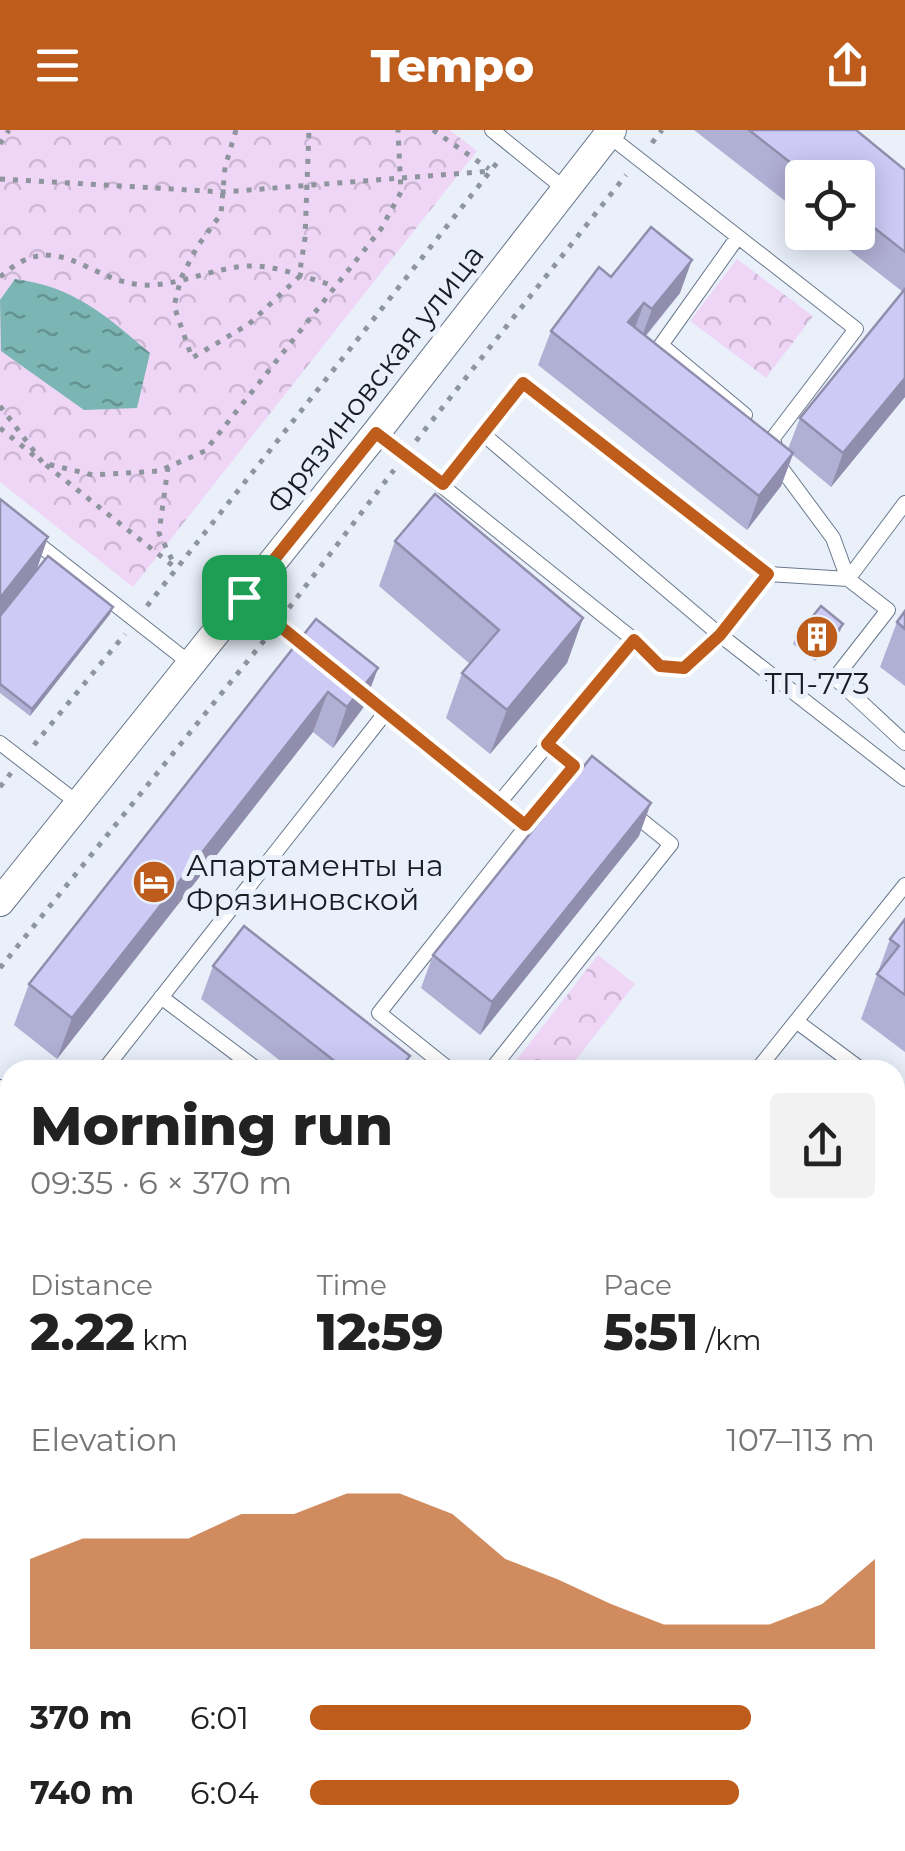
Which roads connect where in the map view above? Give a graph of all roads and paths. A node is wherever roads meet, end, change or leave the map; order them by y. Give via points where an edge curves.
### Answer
1 (9, 130) edge
2 (236, 130) edge
3 (309, 130) edge
4 (398, 130) edge
5 (433, 130) edge
6 (492, 130) edge
7 (662, 130) edge
8 (610, 132) edge
9 (0, 144) edge
10 (512, 146) junction
11 (639, 159) junction
12 (491, 171) junction
13 (0, 179) edge
14 (400, 180) junction
15 (307, 187) junction
16 (566, 190) junction
17 (223, 192) junction
18 (737, 238) junction
19 (298, 276) junction
20 (0, 277) edge
21 (181, 278) junction
22 (336, 286) junction
23 (0, 406) edge
24 (0, 428) edge
25 (376, 433) junction
26 (483, 434) junction
27 (773, 438) junction
28 (406, 455) junction
29 (43, 463) junction
30 (168, 467) junction
31 (443, 484) junction
32 (905, 503) edge
33 (0, 514) edge
34 (177, 568) junction
35 (768, 574) junction
36 (848, 579) junction
37 (244, 597) junction
38 (905, 605) edge
39 (888, 610) junction
40 (136, 620) junction
41 (277, 624) junction
42 (720, 635) junction
43 (634, 640) junction
44 (318, 656) edge
45 (191, 664) junction
46 (345, 679) edge
47 (386, 712) junction
48 (0, 743) edge
49 (905, 743) edge
50 (547, 744) junction
51 (22, 760) junction
52 (574, 766) junction
53 (905, 779) edge
54 (0, 787) edge
55 (610, 795) edge
56 (499, 803) junction
57 (79, 804) junction
58 (625, 807) edge
59 (525, 825) junction
60 (905, 884) edge
61 (0, 902) edge
62 (0, 968) edge
63 (161, 997) junction
64 (796, 1020) junction
65 (112, 1060) edge
66 (245, 1060) edge
67 (438, 1060) edge
68 (499, 1060) edge
69 (765, 1060) edge
70 (849, 1060) edge

1 - 9 path
2 - 17 path
3 - 15 path
4 - 14 path
5 - 12 path
6 - 10 lane
7 - 11 path
8 - 11 lane
8 - 16 street, Фрязиновская улица
10 - 12 path
10 - 16 lane
11 - 18 lane
11 - 28 path
12 - 14 path
12 - 34 path
13 - 17 path
14 - 15 path
14 - 22 path via 381,230
15 - 17 path
15 - 19 path
16 - 25 street, Фрязиновская улица
17 - 21 path via 222,214
18 - 27 lane via 661,345
18 - 27 lane via 856,329
19 - 21 path via 253,266
19 - 21 path via 249,324 192,358 174,306
19 - 22 path
20 - 21 path via 20,258 66,256 145,285
22 - 30 path via 205,452
23 - 29 path
24 - 29 path
25 - 28 lane
25 - 37 street, Фрязиновская улица
26 - 31 lane
26 - 35 lane via 523,383
26 - 42 lane
27 - 36 lane via 780,465 833,538
28 - 31 lane
28 - 41 path
29 - 30 path via 93,475
29 - 34 path
30 - 34 path via 159,532
31 - 43 lane
32 - 36 lane
33 - 40 lane
34 - 40 path
35 - 36 lane
35 - 42 lane
36 - 39 lane
37 - 41 lane
37 - 45 street, Фрязиновская улица
38 - 39 lane
39 - 49 lane via 835,678
40 - 45 lane
40 - 51 path
41 - 44 lane
41 - 62 path
42 - 43 lane via 684,668 660,666
42 - 53 lane
43 - 50 lane
45 - 57 street, Фрязиновская улица
46 - 47 lane
47 - 56 lane
47 - 63 lane
48 - 51 lane
50 - 52 lane
50 - 56 lane
51 - 54 path
51 - 57 lane
52 - 55 lane
52 - 59 lane
56 - 59 lane
57 - 61 street, Фрязиновская улица
58 - 68 lane via 671,844
59 - 67 lane via 379,1013
60 - 64 lane
63 - 65 lane
63 - 66 lane
64 - 69 lane
64 - 70 lane

